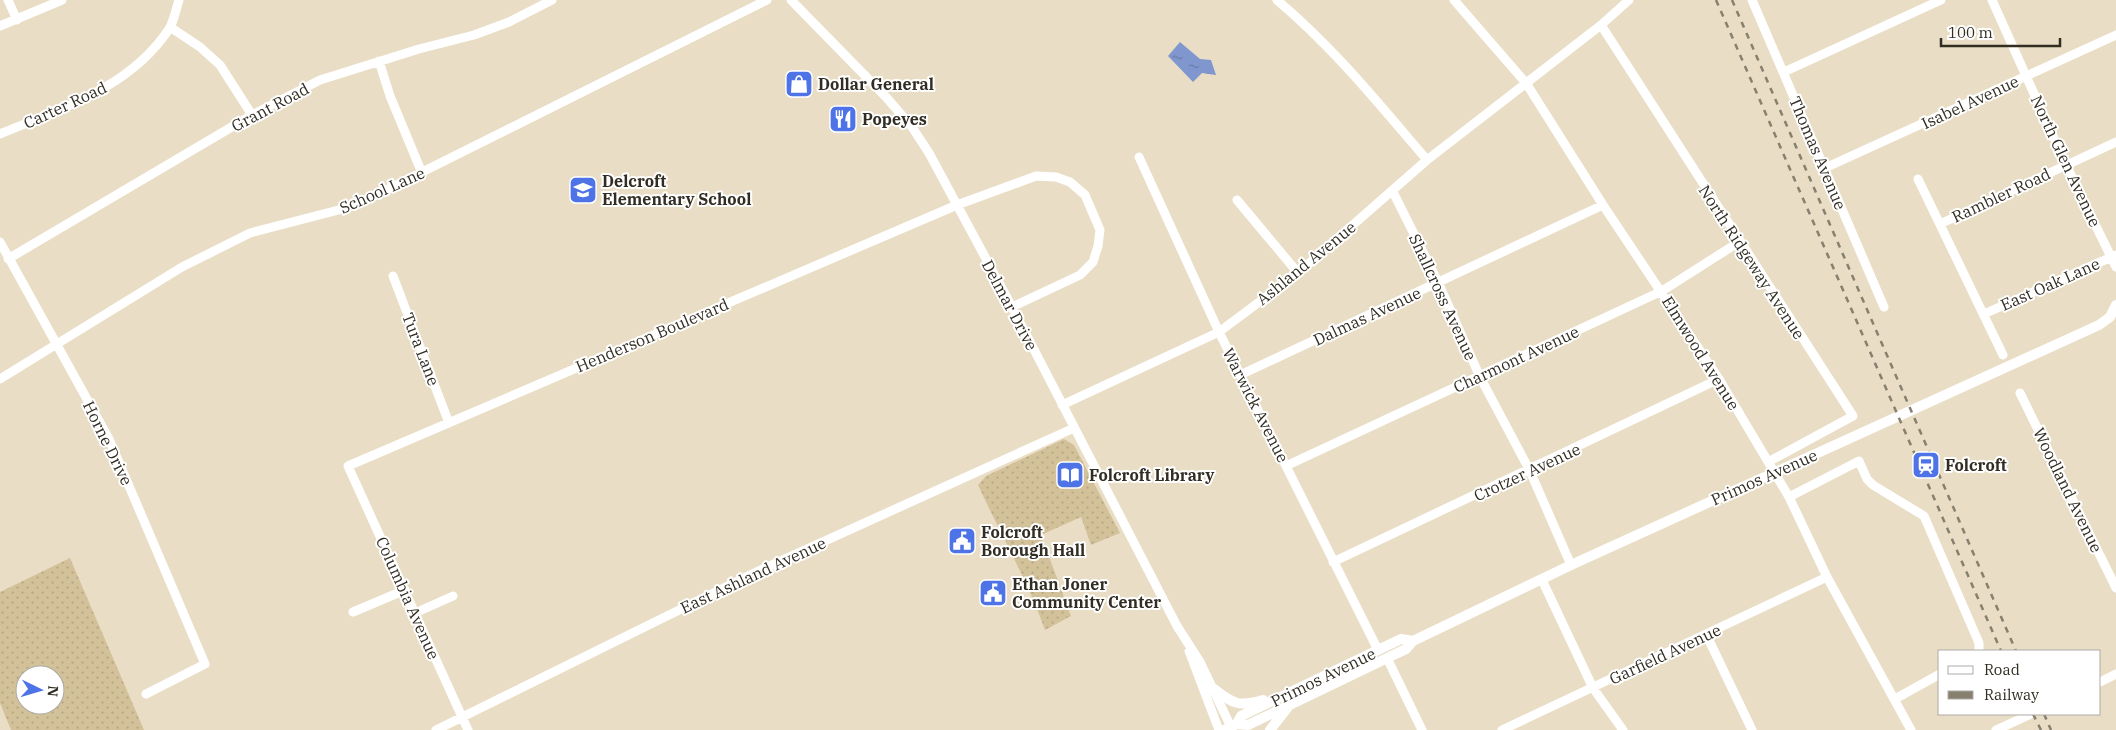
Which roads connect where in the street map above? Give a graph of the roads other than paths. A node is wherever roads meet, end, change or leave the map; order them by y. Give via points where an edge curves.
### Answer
1 (8, 0) edge
2 (179, 0) edge
3 (552, 0) edge
4 (767, 0) edge
5 (791, 0) edge
6 (1277, 0) edge
7 (1454, 0) edge
8 (1752, 0) edge
9 (1941, 0) edge
10 (1992, 0) edge
11 (1626, 1) edge
12 (58, 2) edge
13 (17, 20) junction
14 (1601, 25) junction
15 (0, 26) edge
16 (170, 27) junction
17 (2116, 35) edge
18 (379, 61) junction
19 (1784, 72) junction
20 (2026, 76) junction
21 (1526, 83) junction
22 (252, 115) junction
23 (0, 134) edge
24 (2116, 142) edge
25 (1139, 157) dead end
26 (1427, 160) junction
27 (2066, 165) junction
28 (1825, 168) junction
29 (422, 173) junction
30 (1918, 179) dead end
31 (1393, 192) junction
32 (1237, 200) dead end
33 (957, 205) junction
34 (1603, 205) junction
35 (1940, 224) junction
36 (0, 242) edge
37 (1739, 242) junction
38 (2114, 256) edge
39 (8, 259) junction
40 (2116, 267) edge
41 (1298, 273) junction
42 (392, 276) dead end
43 (1438, 282) junction
44 (1662, 291) junction
45 (2116, 305) edge
46 (1884, 306) dead end
47 (1012, 307) junction
48 (1984, 314) junction
49 (2113, 316) edge
50 (1219, 332) junction
51 (55, 344) junction
52 (2003, 355) dead end
53 (1240, 375) junction
54 (1480, 377) junction
55 (0, 379) edge
56 (1719, 379) junction
57 (2020, 393) dead end
58 (1062, 405) junction
59 (449, 423) junction
60 (1074, 428) junction
61 (1768, 462) junction
62 (348, 466) joint
63 (1288, 466) junction
64 (1530, 471) junction
65 (1774, 472) junction
66 (1789, 497) junction
67 (1333, 562) junction
68 (1571, 565) junction
69 (1827, 577) junction
70 (1542, 580) junction
71 (2116, 588) edge
72 (405, 590) junction
73 (453, 596) dead end
74 (353, 612) dead end
75 (415, 614) junction
76 (1706, 634) junction
77 (1185, 640) junction
78 (1413, 641) junction
79 (1378, 650) junction
80 (1979, 650) edge
81 (1387, 658) junction
82 (2116, 674) edge
83 (1938, 675) edge
84 (2101, 682) edge
85 (1214, 688) junction
86 (1593, 688) junction
87 (146, 694) dead end
88 (1286, 694) junction
89 (1895, 699) junction
90 (1291, 704) junction
91 (2028, 715) edge
92 (463, 718) junction
93 (1231, 728) edge
94 (436, 730) edge
95 (468, 730) edge
96 (1219, 730) edge
97 (1270, 730) edge
98 (1422, 730) edge
99 (1502, 730) edge
100 (1623, 730) edge
101 (1752, 730) edge
102 (1911, 730) edge
103 (1996, 730) edge

1 - 13 street
2 - 16 street, Carter Road
3 - 18 street, Grant Road via 509,22
4 - 29 street, School Lane
5 - 33 street, Delmar Drive via 912,127
6 - 26 street via 1338,56
7 - 21 street, Elmwood Avenue
8 - 19 street, Thomas Avenue
9 - 19 street
10 - 20 street, North Glen Avenue
11 - 14 street
12 - 13 street
13 - 15 street
14 - 21 street
14 - 37 street, North Ridgeway Avenue
16 - 22 street via 220,65
16 - 23 street, Carter Road via 150,52 120,79 91,96
17 - 20 street, Isabel Avenue
18 - 22 street, Grant Road via 320,80
18 - 29 street
19 - 28 street, Thomas Avenue
20 - 27 street, North Glen Avenue
20 - 28 street, Isabel Avenue
21 - 26 street, Ashland Avenue
21 - 34 street, Elmwood Avenue
22 - 39 street, Grant Road
24 - 27 street, Rambler Road
25 - 50 street, Warwick Avenue
26 - 31 street, Ashland Avenue
27 - 35 street, Rambler Road
27 - 38 street, North Glen Avenue
28 - 46 street, Thomas Avenue
29 - 51 street, School Lane via 354,206 250,233 182,267
30 - 35 street
31 - 41 street, Ashland Avenue
31 - 43 street, Shallcross Avenue
32 - 41 street
33 - 47 street, Delmar Drive
33 - 47 street, Henderson Boulevard via 1036,176 1070,182 1085,195 1100,230 1093,262 1080,276
33 - 59 street, Henderson Boulevard
34 - 43 street, Dalmas Avenue
34 - 44 street, Elmwood Avenue
35 - 48 street
36 - 39 street, Horne Drive
37 - 44 street, Charmont Avenue
37 - 61 street, North Ridgeway Avenue via 1853,416
38 - 40 street, North Glen Avenue
38 - 48 street, East Oak Lane
39 - 51 street, Horne Drive
41 - 50 street, Ashland Avenue
42 - 59 street, Tura Lane
43 - 53 street, Dalmas Avenue
43 - 54 street, Shallcross Avenue
44 - 54 street, Charmont Avenue
44 - 56 street, Elmwood Avenue
45 - 49 main road
47 - 58 street, Delmar Drive
48 - 52 street
49 - 65 main road, Primos Avenue via 2082,334
50 - 53 street, Warwick Avenue
50 - 58 street, Ashland Avenue
51 - 55 street, School Lane
51 - 87 street, Horne Drive via 109,439 205,664
53 - 63 street, Warwick Avenue
54 - 63 street, Charmont Avenue
54 - 64 street, Shallcross Avenue
56 - 61 street, Elmwood Avenue
56 - 64 street, Crotzer Avenue
57 - 71 street, Woodland Avenue
58 - 60 street, Delmar Drive
59 - 62 street, Henderson Boulevard
60 - 77 street, Delmar Drive
60 - 92 street, East Ashland Avenue via 752,574
61 - 65 street, Elmwood Avenue
62 - 72 street, Columbia Avenue
63 - 67 street, Warwick Avenue
64 - 67 street, Crotzer Avenue
64 - 68 street, Shallcross Avenue
65 - 66 street, Elmwood Avenue
65 - 68 main road, Primos Avenue
66 - 69 street, Elmwood Avenue
66 - 80 street via 1859,461 1873,485 1924,516 1976,634
67 - 79 street, Warwick Avenue
68 - 70 main road, Primos Avenue
69 - 76 street, Garfield Avenue
69 - 89 street, Elmwood Avenue
70 - 78 main road, Primos Avenue
70 - 86 street
72 - 74 street
72 - 75 street, Columbia Avenue
73 - 75 street
75 - 92 street, Columbia Avenue
76 - 86 street, Garfield Avenue
76 - 101 street
77 - 85 street, Delmar Drive
77 - 96 street, Delmar Drive
78 - 79 main road, Primos Avenue via 1401,639
78 - 81 main road, Primos Avenue via 1406,649
79 - 88 main road, Primos Avenue
81 - 90 main road, Primos Avenue
81 - 98 street
82 - 84 street
83 - 89 street
85 - 88 main road via 1228,700 1242,705
85 - 93 street, Delmar Drive
86 - 99 street, Garfield Avenue
86 - 100 street
88 - 93 main road, Primos Avenue via 1242,716
89 - 102 street, Elmwood Avenue
90 - 93 main road, Primos Avenue via 1248,725
90 - 97 main road
91 - 103 street
92 - 94 street, East Ashland Avenue
92 - 95 street, Columbia Avenue

